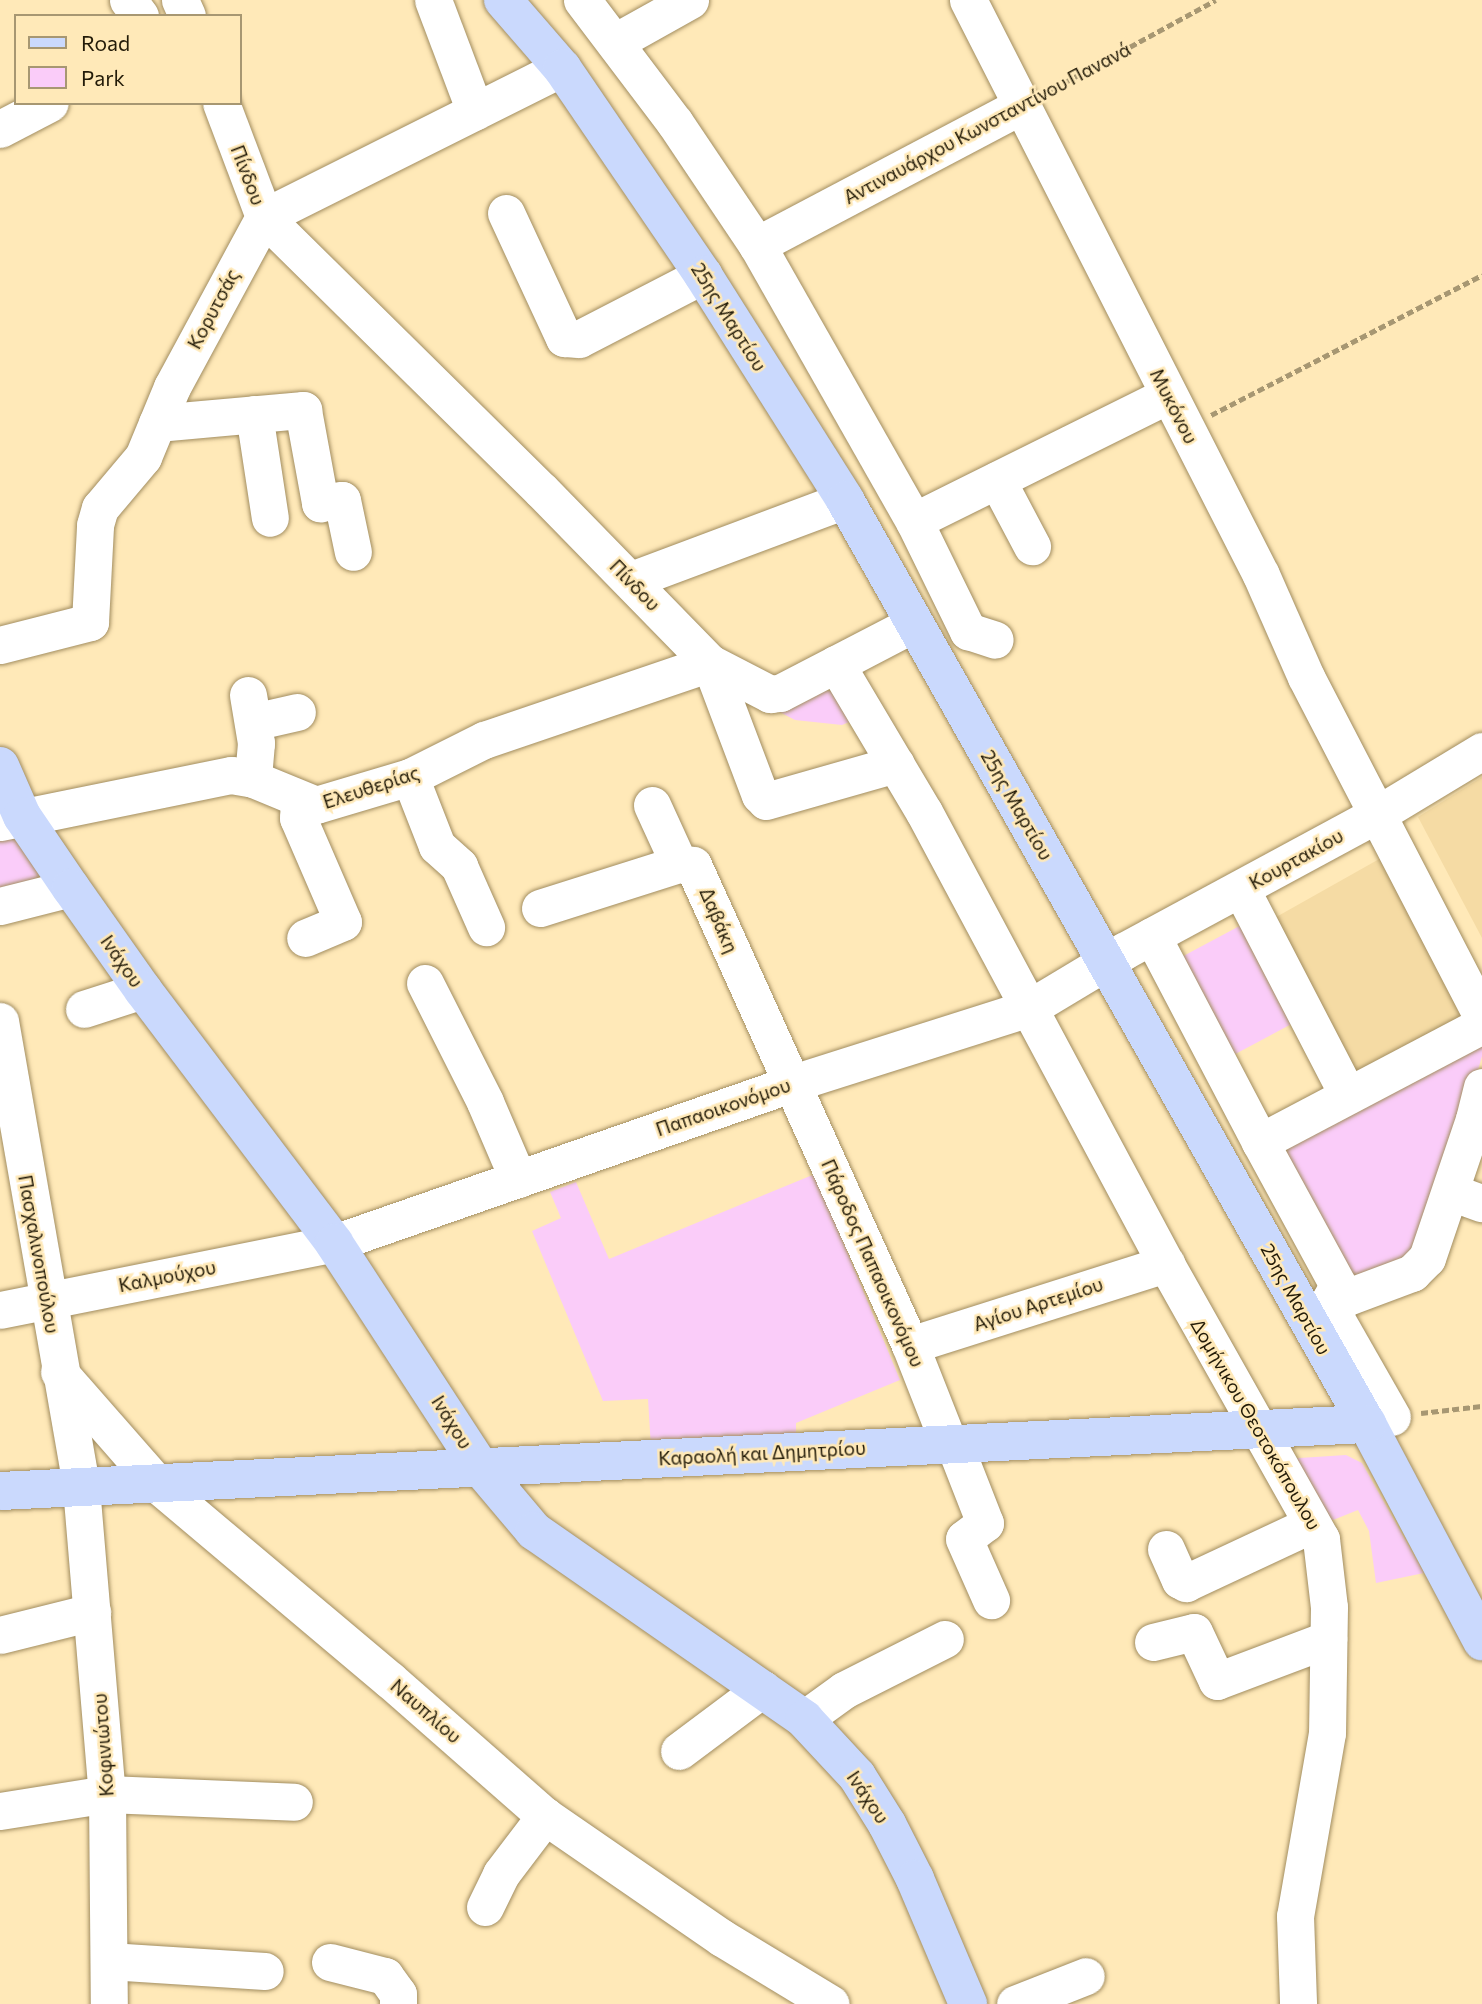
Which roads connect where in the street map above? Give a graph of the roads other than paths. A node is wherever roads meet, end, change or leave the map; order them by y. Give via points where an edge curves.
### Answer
1 (433, 0) edge
2 (503, 0) edge
3 (582, 0) edge
4 (690, 0) edge
5 (968, 0) edge
6 (615, 42) junction
7 (562, 68) junction
8 (46, 105) edge
9 (222, 105) edge
10 (1022, 105) junction
11 (475, 111) junction
12 (0, 129) edge
13 (506, 213) dead end
14 (264, 217) junction
15 (757, 245) junction
16 (703, 275) junction
17 (1168, 394) junction
18 (254, 414) junction
19 (157, 423) junction
20 (982, 488) junction
21 (845, 500) junction
22 (270, 518) dead end
23 (914, 521) junction
24 (1032, 546) dead end
25 (354, 552) dead end
26 (631, 580) junction
27 (913, 624) junction
28 (995, 640) dead end
29 (0, 645) edge
30 (710, 663) junction
31 (836, 664) junction
32 (297, 712) dead end
33 (1482, 751) edge
34 (896, 764) junction
35 (0, 766) edge
36 (410, 777) junction
37 (253, 779) junction
38 (299, 800) junction
39 (652, 805) dead end
40 (1384, 810) junction
41 (11, 818) edge
42 (680, 863) junction
43 (71, 888) junction
44 (1241, 889) junction
45 (0, 906) edge
46 (540, 908) dead end
47 (486, 927) dead end
48 (1152, 936) junction
49 (305, 938) dead end
50 (1107, 962) junction
51 (1482, 982) edge
52 (425, 983) dead end
53 (143, 990) junction
54 (1029, 1007) junction
55 (84, 1009) dead end
56 (1482, 1016) edge
57 (0, 1023) edge
58 (1482, 1024) edge
59 (793, 1083) junction
60 (1348, 1095) junction
61 (1480, 1109) edge
62 (1259, 1142) junction
63 (518, 1179) junction
64 (1466, 1197) edge
65 (334, 1242) junction
66 (1166, 1264) junction
67 (1342, 1292) junction
68 (47, 1300) junction
69 (0, 1310) edge
70 (910, 1345) junction
71 (59, 1373) junction
72 (1380, 1420) junction
73 (1260, 1429) junction
74 (952, 1444) junction
75 (480, 1467) junction
76 (157, 1483) junction
77 (81, 1487) junction
78 (0, 1492) edge
79 (1312, 1524) junction
80 (1166, 1549) dead end
81 (991, 1600) dead end
82 (92, 1612) junction
83 (0, 1635) edge
84 (945, 1639) dead end
85 (1328, 1639) junction
86 (1482, 1641) edge
87 (1153, 1642) dead end
88 (762, 1689) junction
89 (804, 1719) junction
90 (679, 1751) dead end
91 (107, 1794) junction
92 (293, 1802) dead end
93 (0, 1811) edge
94 (545, 1816) junction
95 (485, 1907) dead end
96 (109, 1961) junction
97 (330, 1962) dead end
98 (265, 1971) dead end
99 (1086, 1976) dead end
100 (109, 2004) edge
101 (398, 2004) edge
102 (831, 2004) edge
103 (968, 2004) edge
104 (1014, 2004) edge
105 (1298, 2004) edge

1 - 11 street
2 - 7 main road, 25ης Μαρτίου
3 - 6 street
4 - 6 street
5 - 10 street, Μυκόνου
6 - 15 street
7 - 11 street
7 - 16 main road, 25ης Μαρτίου
8 - 12 street
9 - 14 street, Πίνδου
10 - 15 street, Αντιναυάρχου Κωνσταντίνου Πανανά
10 - 17 street, Μυκόνου
11 - 14 street
13 - 16 street via 564,338 579,339
14 - 19 street, Κορυτσάς via 207,319
14 - 26 street, Πίνδου
15 - 23 street
16 - 21 main road, 25ης Μαρτίου
17 - 20 street
17 - 40 street, Μυκόνου via 1261,575 1306,677
18 - 19 street
18 - 22 street
18 - 25 street via 303,410 320,503 342,500
19 - 29 street, Κορυτσάς via 143,457 100,508 90,622
20 - 23 street
20 - 24 street
21 - 26 street
21 - 27 main road, 25ης Μαρτίου
23 - 28 street via 968,631
26 - 30 street, Πίνδου
27 - 31 street
27 - 50 main road, 25ης Μαρτίου
30 - 31 street, Πίνδου via 770,694
30 - 34 street via 765,801
30 - 36 street, Ελευθερίας via 484,740
31 - 34 street
32 - 37 street via 250,708 257,761
33 - 40 street, Κουρτακίου
34 - 54 street
35 - 41 main road, Ινάχου
36 - 38 street, Ελευθερίας via 316,805
36 - 47 street via 437,846 459,866
37 - 38 street, Ελευθερίας
37 - 41 street, Ελευθερίας via 231,775
38 - 49 street via 298,818 343,922
39 - 42 street
40 - 44 street, Κουρτακίου
40 - 51 street
40 - 56 street
41 - 43 main road, Ινάχου
42 - 46 street
42 - 59 street, Δαβάκη via 693,865 700,876
43 - 45 street
43 - 53 main road, Ινάχου
44 - 48 street, Κουρτακίου
44 - 60 street
48 - 50 street, Κουρτακίου
48 - 62 street
50 - 54 street, Παπαοικονόμου
50 - 72 main road, 25ης Μαρτίου
52 - 63 street
53 - 55 street
53 - 65 main road, Ινάχου
54 - 59 street, Παπαοικονόμου
54 - 66 street, Δομήνικου Θεοτοκόπουλου
57 - 68 street, Πασχαλινοπούλου
58 - 60 street
59 - 63 street, Παπαοικονόμου
59 - 70 street, Πάροδος Παπαοικονόμου
60 - 62 street
61 - 64 street
62 - 67 street
63 - 65 street, Παπαοικονόμου
64 - 67 street via 1427,1258 1412,1273
65 - 68 street, Καλμούχου
65 - 75 main road, Ινάχου
66 - 70 street, Αγίου Αρτεμίου
66 - 73 street, Δομήνικου Θεοτοκόπουλου
67 - 72 street via 1331,1300 1331,1310
68 - 69 street, Καλμούχου
68 - 71 street, Πασχαλινοπούλου
70 - 74 street, Πάροδος Παπαοικονόμου
71 - 76 street, Ναυπλίου
71 - 77 street, Πασχαλινοπούλου
72 - 73 main road, Καραολή και Δημητρίου
72 - 86 main road, 25ης Μαρτίου
73 - 74 main road, Καραολή και Δημητρίου
73 - 79 street, Δομήνικου Θεοτοκόπουλου
74 - 75 main road, Καραολή και Δημητρίου
74 - 81 street, Πάροδος Παπαοικονόμου via 985,1523 964,1539
75 - 76 main road, Καραολή και Δημητρίου
75 - 88 main road, Ινάχου via 534,1531
76 - 77 main road, Καραολή και Δημητρίου
76 - 94 street, Ναυπλίου
77 - 78 main road, Καραολή και Δημητρίου
77 - 82 street, Κοφινιώτου
79 - 80 street via 1186,1583 1180,1580
79 - 85 street, Δομήνικου Θεοτοκόπουλου via 1321,1539
82 - 83 street
82 - 91 street, Κοφινιώτου
84 - 89 street via 844,1690
85 - 87 street via 1217,1681 1194,1632
85 - 105 street, Δομήνικου Θεοτοκόπουλου via 1327,1733 1294,1916
88 - 89 main road, Ινάχου
88 - 90 street
89 - 103 main road, Ινάχου via 857,1776 887,1824
91 - 92 street
91 - 93 street
91 - 96 street, Κοφινιώτου
94 - 95 street via 501,1874
94 - 102 street, Ναυπλίου via 722,1938
96 - 98 street
96 - 100 street, Κοφινιώτου
97 - 101 street via 386,1976 398,1994
99 - 104 street

